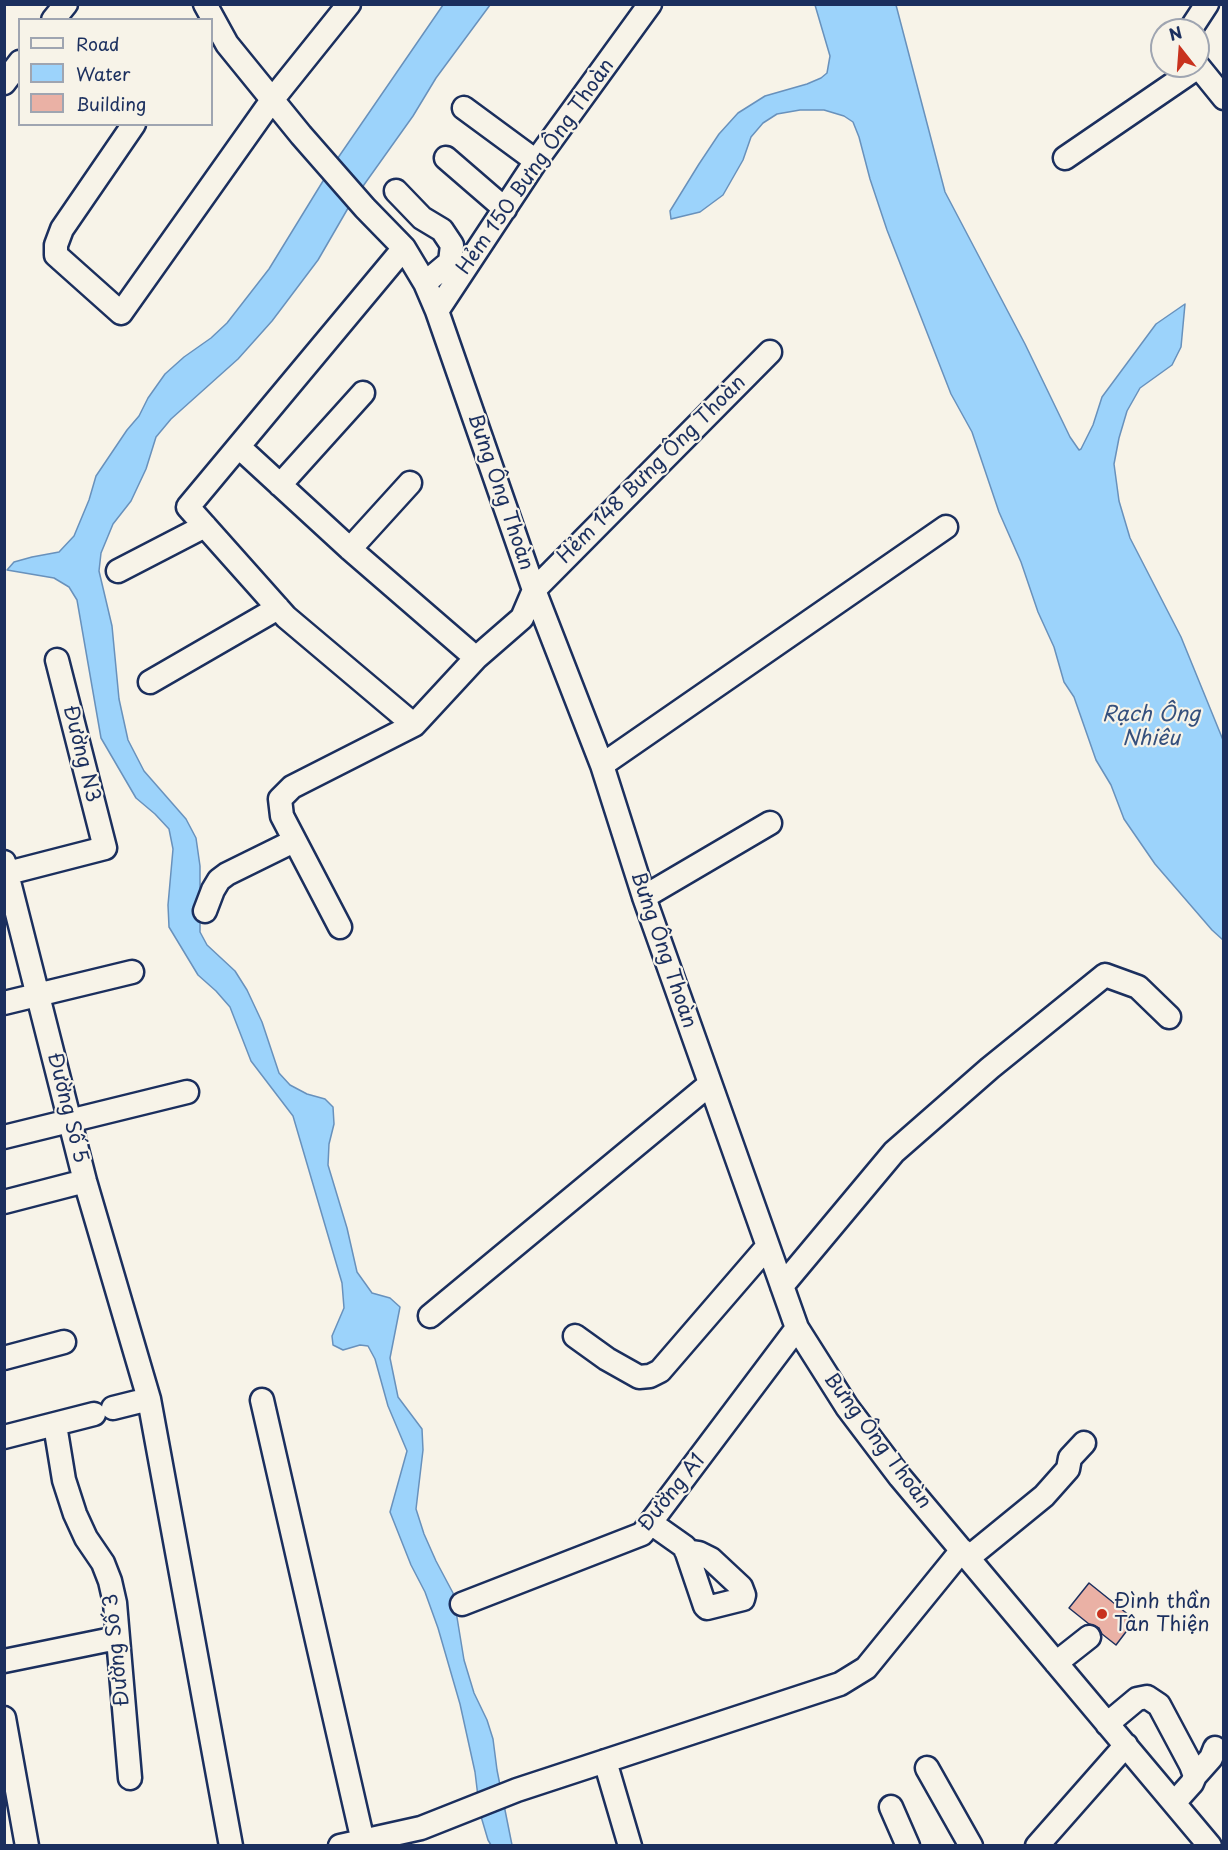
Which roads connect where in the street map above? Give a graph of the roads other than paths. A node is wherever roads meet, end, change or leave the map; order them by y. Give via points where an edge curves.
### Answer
1 (66, 4) edge
2 (349, 4) edge
3 (650, 4) edge
4 (1207, 4) edge
5 (55, 18) edge
6 (1198, 18) edge
7 (213, 21) edge
8 (18, 65) edge
9 (1181, 78) edge
10 (1208, 78) edge
11 (4, 83) edge
12 (1224, 98) edge
13 (272, 100) junction
14 (464, 108) dead end
15 (133, 126) edge
16 (446, 158) dead end
17 (1065, 158) dead end
18 (536, 161) junction
19 (396, 191) dead end
20 (505, 209) junction
21 (404, 248) junction
22 (425, 283) junction
23 (437, 311) junction
24 (770, 352) dead end
25 (363, 393) dead end
26 (238, 447) junction
27 (410, 483) dead end
28 (280, 485) junction
29 (205, 526) junction
30 (946, 527) dead end
31 (350, 549) junction
32 (118, 571) dead end
33 (534, 590) junction
34 (278, 608) junction
35 (476, 658) junction
36 (57, 660) dead end
37 (150, 682) dead end
38 (414, 725) junction
39 (602, 765) junction
40 (770, 823) dead end
41 (294, 841) junction
42 (5, 870) edge
43 (644, 897) junction
44 (205, 911) dead end
45 (340, 927) dead end
46 (132, 972) dead end
47 (39, 995) junction
48 (4, 1003) edge
49 (1169, 1017) dead end
50 (710, 1084) junction
51 (187, 1092) dead end
52 (70, 1121) junction
53 (4, 1137) edge
54 (85, 1180) junction
55 (4, 1202) edge
56 (767, 1246) junction
57 (782, 1286) junction
58 (430, 1316) dead end
59 (797, 1328) junction
60 (575, 1336) dead end
61 (64, 1342) dead end
62 (4, 1359) edge
63 (149, 1399) junction
64 (262, 1400) dead end
65 (55, 1425) junction
66 (4, 1437) edge
67 (1084, 1443) dead end
68 (651, 1522) junction
69 (687, 1551) dead end
70 (965, 1554) junction
71 (462, 1604) dead end
72 (1089, 1636) dead end
73 (117, 1638) junction
74 (4, 1661) edge
75 (1056, 1663) junction
76 (4, 1718) edge
77 (1107, 1724) junction
78 (1126, 1745) junction
79 (1215, 1748) dead end
80 (605, 1761) junction
81 (927, 1768) dead end
82 (1195, 1776) junction
83 (130, 1778) dead end
84 (1174, 1803) junction
85 (891, 1807) dead end
86 (364, 1843) edge
87 (27, 1845) edge
88 (231, 1845) edge
89 (340, 1845) edge
90 (630, 1845) edge
91 (908, 1845) edge
92 (971, 1845) edge
93 (1037, 1845) edge
94 (1210, 1845) edge

1 - 5 street
2 - 13 street
3 - 18 street, Hẻm 150 Bưng Ông Thoàn
4 - 6 street
7 - 13 street, Bưng Ông Thoàn
8 - 11 street
9 - 17 street
10 - 12 street
13 - 15 street via 121,313 56,255 56,244 62,229
13 - 21 street, Bưng Ông Thoàn
14 - 18 street
16 - 20 street
18 - 20 street, Hẻm 150 Bưng Ông Thoàn
19 - 22 street via 422,218 442,230 452,245 450,262
20 - 23 street, Hẻm 150 Bưng Ông Thoàn
21 - 22 street, Bưng Ông Thoàn
21 - 26 street
22 - 23 street, Bưng Ông Thoàn
23 - 33 street, Bưng Ông Thoàn
24 - 33 street, Hẻm 148 Bưng Ông Thoàn
25 - 28 street
26 - 28 street
26 - 29 street via 188,507
27 - 31 street
28 - 31 street
29 - 32 street
29 - 34 street
30 - 39 street
31 - 35 street
33 - 35 street via 522,618
33 - 39 street, Bưng Ông Thoàn
34 - 37 street
34 - 38 street
35 - 38 street
36 - 42 street, Đường N3 via 105,848
38 - 41 street via 292,787 280,800 282,816
39 - 43 street, Bưng Ông Thoàn
40 - 43 street
41 - 44 street via 219,880
41 - 45 street
42 - 47 street, Đường Số 5
43 - 50 street, Bưng Ông Thoàn
46 - 47 street
47 - 48 street
47 - 52 street, Đường Số 5
49 - 57 street via 1138,987 1105,975 894,1152
50 - 56 street, Bưng Ông Thoàn
50 - 58 street
51 - 52 street
52 - 53 street
52 - 54 street, Đường Số 5
54 - 55 street
54 - 63 street, Đường Số 5
56 - 57 street, Bưng Ông Thoàn
56 - 60 street via 660,1371 650,1376 639,1377
57 - 59 street, Bưng Ông Thoàn
59 - 68 street, Đường A1
59 - 70 street, Bưng Ông Thoàn via 847,1407
61 - 62 street
63 - 65 street
63 - 88 street, Đường Số 5
64 - 86 street
65 - 66 street
65 - 73 street, Đường Số 3 via 64,1480 75,1514 110,1581
67 - 70 street via 1044,1496
68 - 69 street
68 - 71 street, Đường A1 via 642,1534
70 - 75 street, Bưng Ông Thoàn
70 - 80 street via 866,1668 840,1684
72 - 75 street
73 - 74 street
73 - 83 street, Đường Số 3
75 - 77 street, Bưng Ông Thoàn
76 - 87 street
77 - 78 street, Bưng Ông Thoàn
77 - 82 street via 1137,1699 1147,1697 1159,1705
78 - 84 street, Bưng Ông Thoàn
78 - 93 street
79 - 82 street via 1212,1758
80 - 86 street via 421,1828
80 - 90 street
81 - 92 street
82 - 84 street
84 - 94 street, Bưng Ông Thoàn
85 - 91 street
86 - 89 street

